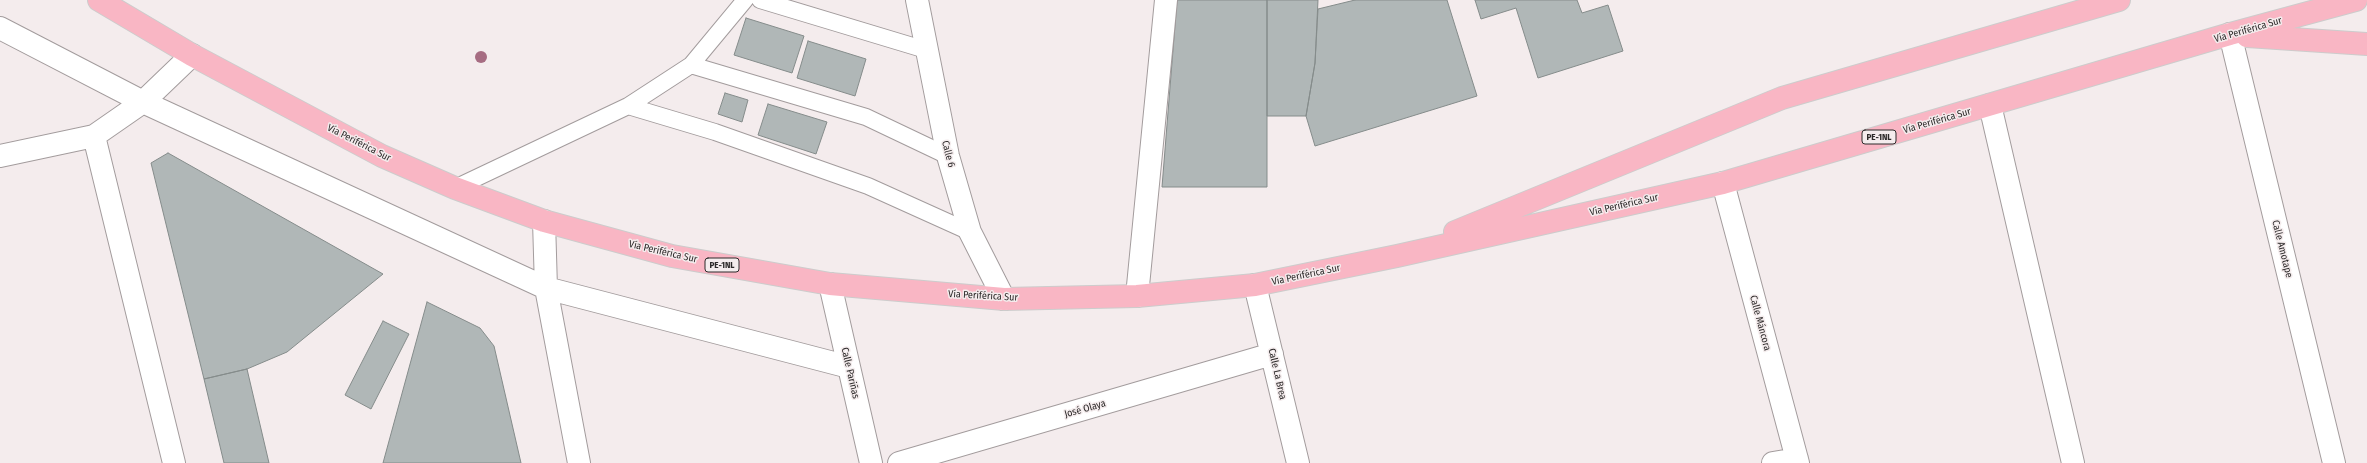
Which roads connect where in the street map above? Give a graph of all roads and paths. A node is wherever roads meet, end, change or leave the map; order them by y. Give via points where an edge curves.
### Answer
1 (98, 0) edge
2 (745, 0) edge
3 (760, 0) edge
4 (917, 0) edge
5 (1166, 0) edge
6 (2119, 0) edge
7 (2356, 0) edge
8 (0, 28) edge
9 (2230, 34) junction
10 (2367, 44) edge
11 (926, 50) junction
12 (192, 55) junction
13 (691, 65) junction
14 (143, 102) junction
15 (1990, 105) junction
16 (628, 106) junction
17 (94, 136) junction
18 (0, 156) edge
19 (948, 156) junction
20 (1723, 183) junction
21 (455, 188) junction
22 (544, 221) junction
23 (970, 232) junction
24 (1397, 256) junction
25 (830, 284) junction
26 (1255, 285) junction
27 (546, 288) junction
28 (1137, 296) junction
29 (1004, 299) junction
30 (1272, 354) junction
31 (849, 367) junction
32 (1797, 461) edge
33 (174, 463) edge
34 (579, 463) edge
35 (871, 463) edge
36 (899, 463) edge
37 (1298, 463) edge
38 (1773, 463) edge
39 (2073, 463) edge
40 (2334, 463) edge

1 - 12 highway, Vía Periférica Sur / PE-1NL
2 - 13 lane
3 - 11 lane
4 - 11 street, Calle 6
5 - 28 street
6 - 24 highway, Vía Periférica Sur / PE-1NL via 1782,98
7 - 9 highway, Vía Periférica Sur / PE-1NL
8 - 14 street
9 - 10 highway
9 - 15 highway, Vía Periférica Sur / PE-1NL
9 - 40 street, Calle Amotape
11 - 19 street, Calle 6
12 - 14 street
12 - 21 highway, Vía Periférica Sur / PE-1NL via 382,156
13 - 16 lane
13 - 19 lane via 866,117
14 - 17 street
14 - 27 street
15 - 20 highway, Vía Periférica Sur / PE-1NL
15 - 39 street
16 - 21 lane
16 - 23 lane via 714,132 868,186
17 - 18 street
17 - 33 street
19 - 23 street, Calle 6
20 - 24 highway, Vía Periférica Sur / PE-1NL
20 - 32 street, Calle Máncora
21 - 22 highway, Vía Periférica Sur / PE-1NL
22 - 25 highway, Vía Periférica Sur / PE-1NL via 672,256
22 - 27 street
23 - 29 street, Calle 6
24 - 26 highway, Vía Periférica Sur / PE-1NL
25 - 29 highway, Vía Periférica Sur / PE-1NL
25 - 31 street, Calle Pariñas
26 - 28 highway, Vía Periférica Sur / PE-1NL
26 - 30 street, Calle La Brea
27 - 31 street
27 - 34 street
28 - 29 highway, Vía Periférica Sur / PE-1NL
30 - 36 street, José Olaya
30 - 37 street, Calle La Brea
31 - 35 street, Calle Pariñas
32 - 38 street

